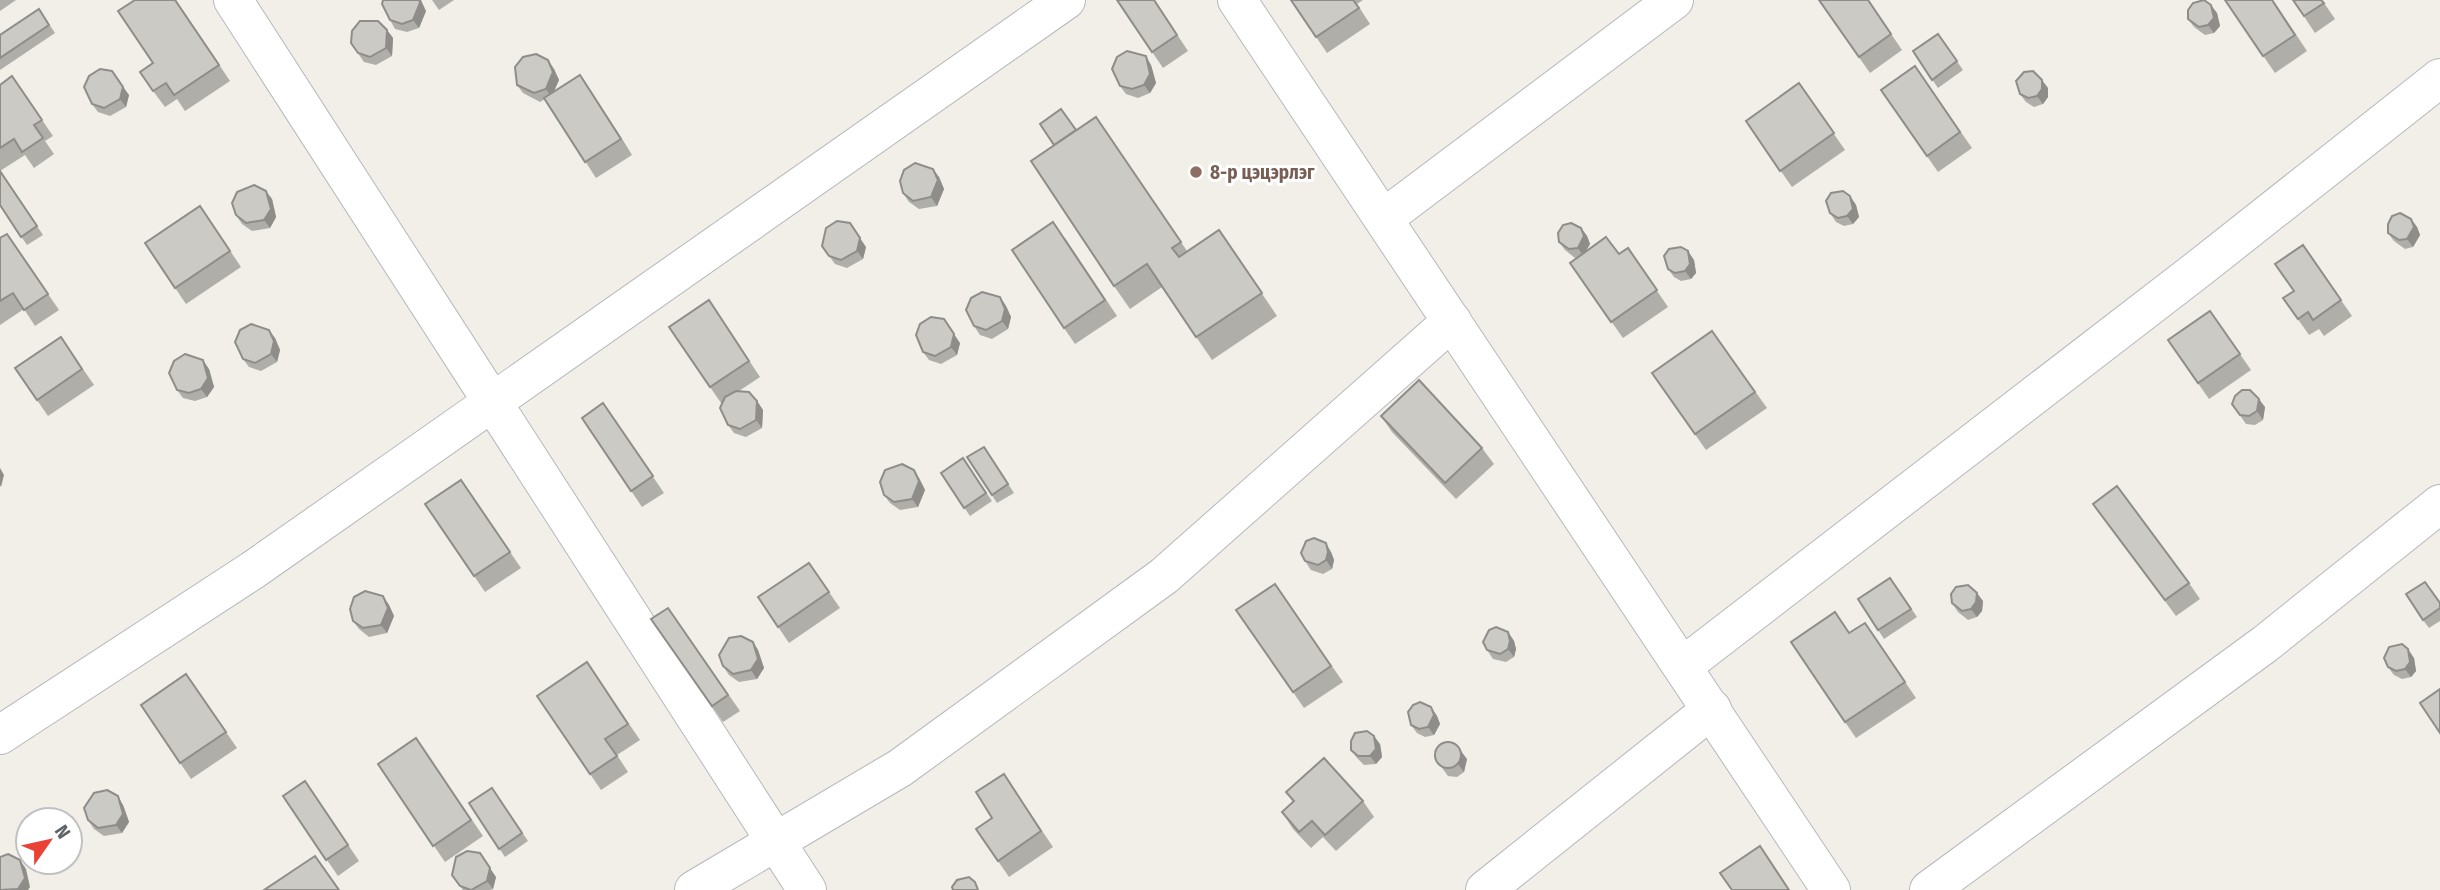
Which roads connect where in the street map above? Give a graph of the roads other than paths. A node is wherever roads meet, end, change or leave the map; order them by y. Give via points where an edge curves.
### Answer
1 (233, 0) edge
2 (1066, 0) edge
3 (1237, 0) edge
4 (1674, 0) edge
5 (2440, 78) edge
6 (1384, 218) junction
7 (1452, 321) junction
8 (492, 404) junction
9 (2440, 504) edge
10 (1683, 666) junction
11 (1712, 709) junction
12 (0, 736) edge
13 (776, 842) junction
14 (694, 890) edge
15 (807, 890) edge
16 (1485, 890) edge
17 (1831, 890) edge
18 (1929, 890) edge

1 - 8 street
2 - 8 street
3 - 6 street
4 - 6 street
5 - 10 street
6 - 7 street
7 - 10 street
7 - 13 street via 1164,576 900,768
8 - 12 street via 253,570
8 - 13 street
9 - 18 street via 2265,644
10 - 11 street
11 - 16 street
11 - 17 street
13 - 14 street
13 - 15 street

